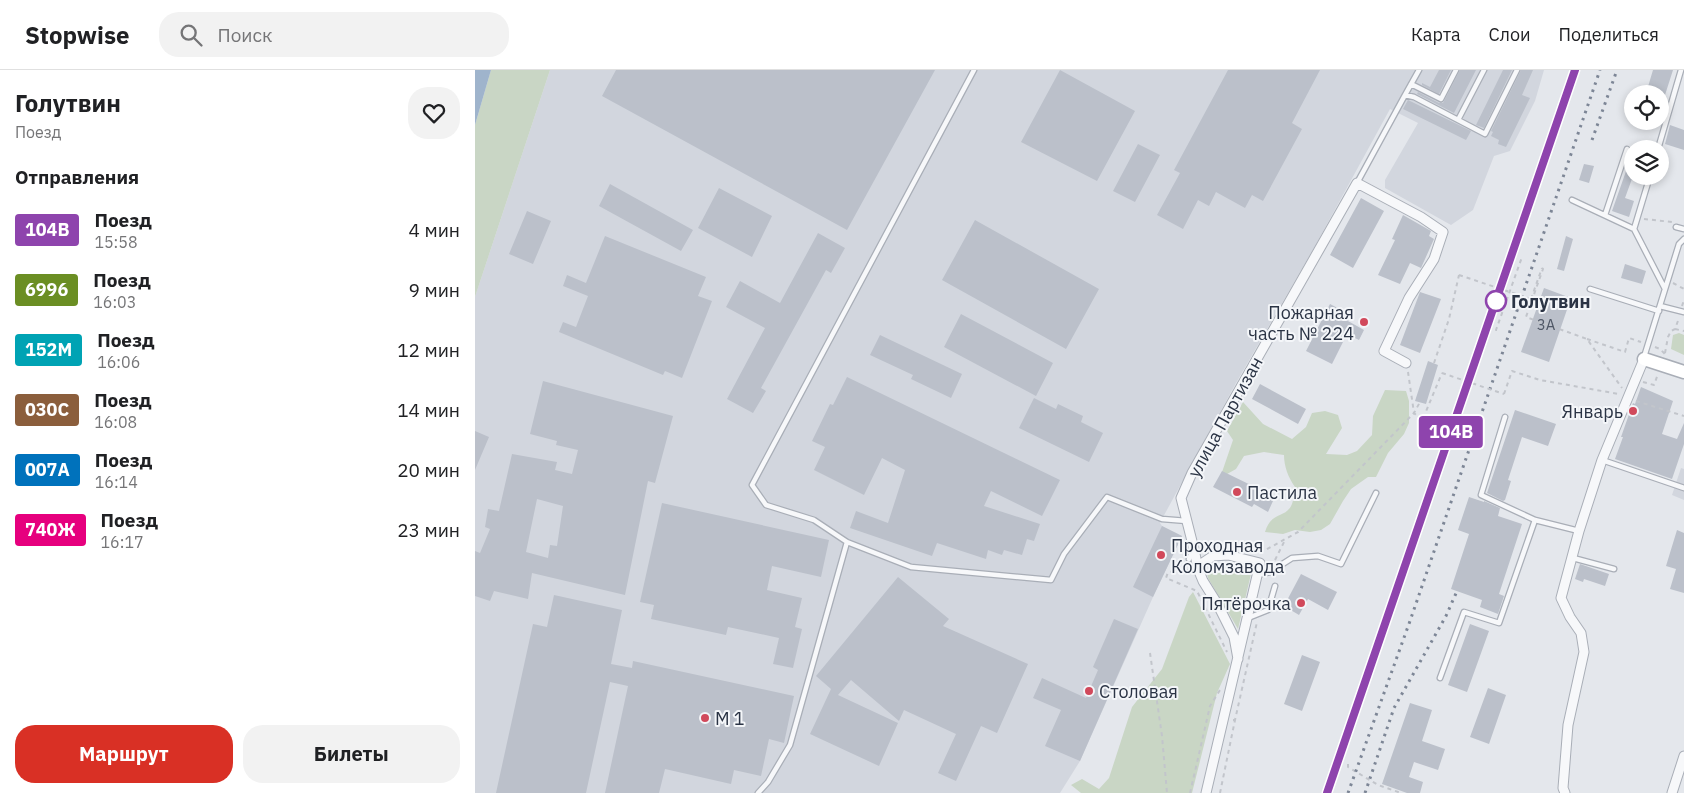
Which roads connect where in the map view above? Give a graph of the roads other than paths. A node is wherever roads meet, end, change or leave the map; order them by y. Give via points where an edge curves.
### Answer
1 (973, 70) edge
2 (1419, 70) edge
3 (1456, 70) edge
4 (1484, 70) edge
5 (1517, 70) edge
6 (1681, 70) edge
7 (1411, 84) junction
8 (1405, 94) junction
9 (1458, 120) junction
10 (1661, 140) edge
11 (1624, 158) edge
12 (1357, 183) junction
13 (1646, 185) edge
14 (1572, 200) dead end
15 (1605, 216) junction
16 (1675, 225) road end
17 (1634, 229) junction
18 (1684, 229) edge
19 (1684, 239) edge
20 (1590, 289) dead end
21 (1665, 289) junction
22 (1659, 308) junction
23 (1684, 312) edge
24 (1644, 359) junction
25 (1406, 363) road end
26 (1684, 372) edge
27 (1505, 418) dead end
28 (1602, 460) junction
29 (1684, 488) edge
30 (1376, 493) dead end
31 (1535, 520) junction
32 (1187, 521) junction
33 (1579, 531) junction
34 (847, 542) junction
35 (1193, 549) junction
36 (1573, 558) junction
37 (1189, 559) dead end
38 (1198, 568) junction
39 (1614, 569) dead end
40 (1257, 575) junction
41 (1275, 586) dead end
42 (1247, 618) junction
43 (1238, 658) junction
44 (1440, 678) dead end
45 (1684, 756) edge
46 (758, 793) edge
47 (1206, 793) edge
48 (1565, 793) edge
49 (1672, 793) edge

1 - 34 lane via 752,485 766,505 814,520
2 - 7 lane
3 - 7 lane via 1441,99
4 - 9 lane
5 - 9 lane via 1485,134
6 - 10 lane
7 - 8 lane
8 - 9 lane
8 - 12 lane
11 - 15 lane
12 - 25 street via 1443,232 1434,259 1409,298 1384,351
12 - 32 street, улица Партизан via 1192,473 1181,498
13 - 17 lane
14 - 15 lane
15 - 17 lane
16 - 18 lane
17 - 21 lane
19 - 21 lane via 1679,244
20 - 22 lane
21 - 22 lane
22 - 23 lane
22 - 24 lane
24 - 26 street
24 - 28 street
27 - 31 lane via 1481,495
28 - 29 lane
28 - 33 street
30 - 40 lane via 1341,564 1318,556 1293,558 1270,572
31 - 33 lane
31 - 44 lane via 1499,624 1464,612
32 - 34 lane via 1162,519 1107,497 1064,554 1051,580 911,567
32 - 35 street, улица Партизан
33 - 36 street
34 - 46 lane via 790,745
35 - 37 lane
35 - 38 street, улица Партизан
36 - 39 lane
36 - 48 street via 1561,598 1581,633 1584,652 1568,725
38 - 40 street via 1213,556 1228,555 1260,562
38 - 43 street, улица Партизан via 1234,636
40 - 42 street
41 - 42 lane via 1268,610
42 - 43 street
43 - 47 street
45 - 49 street

